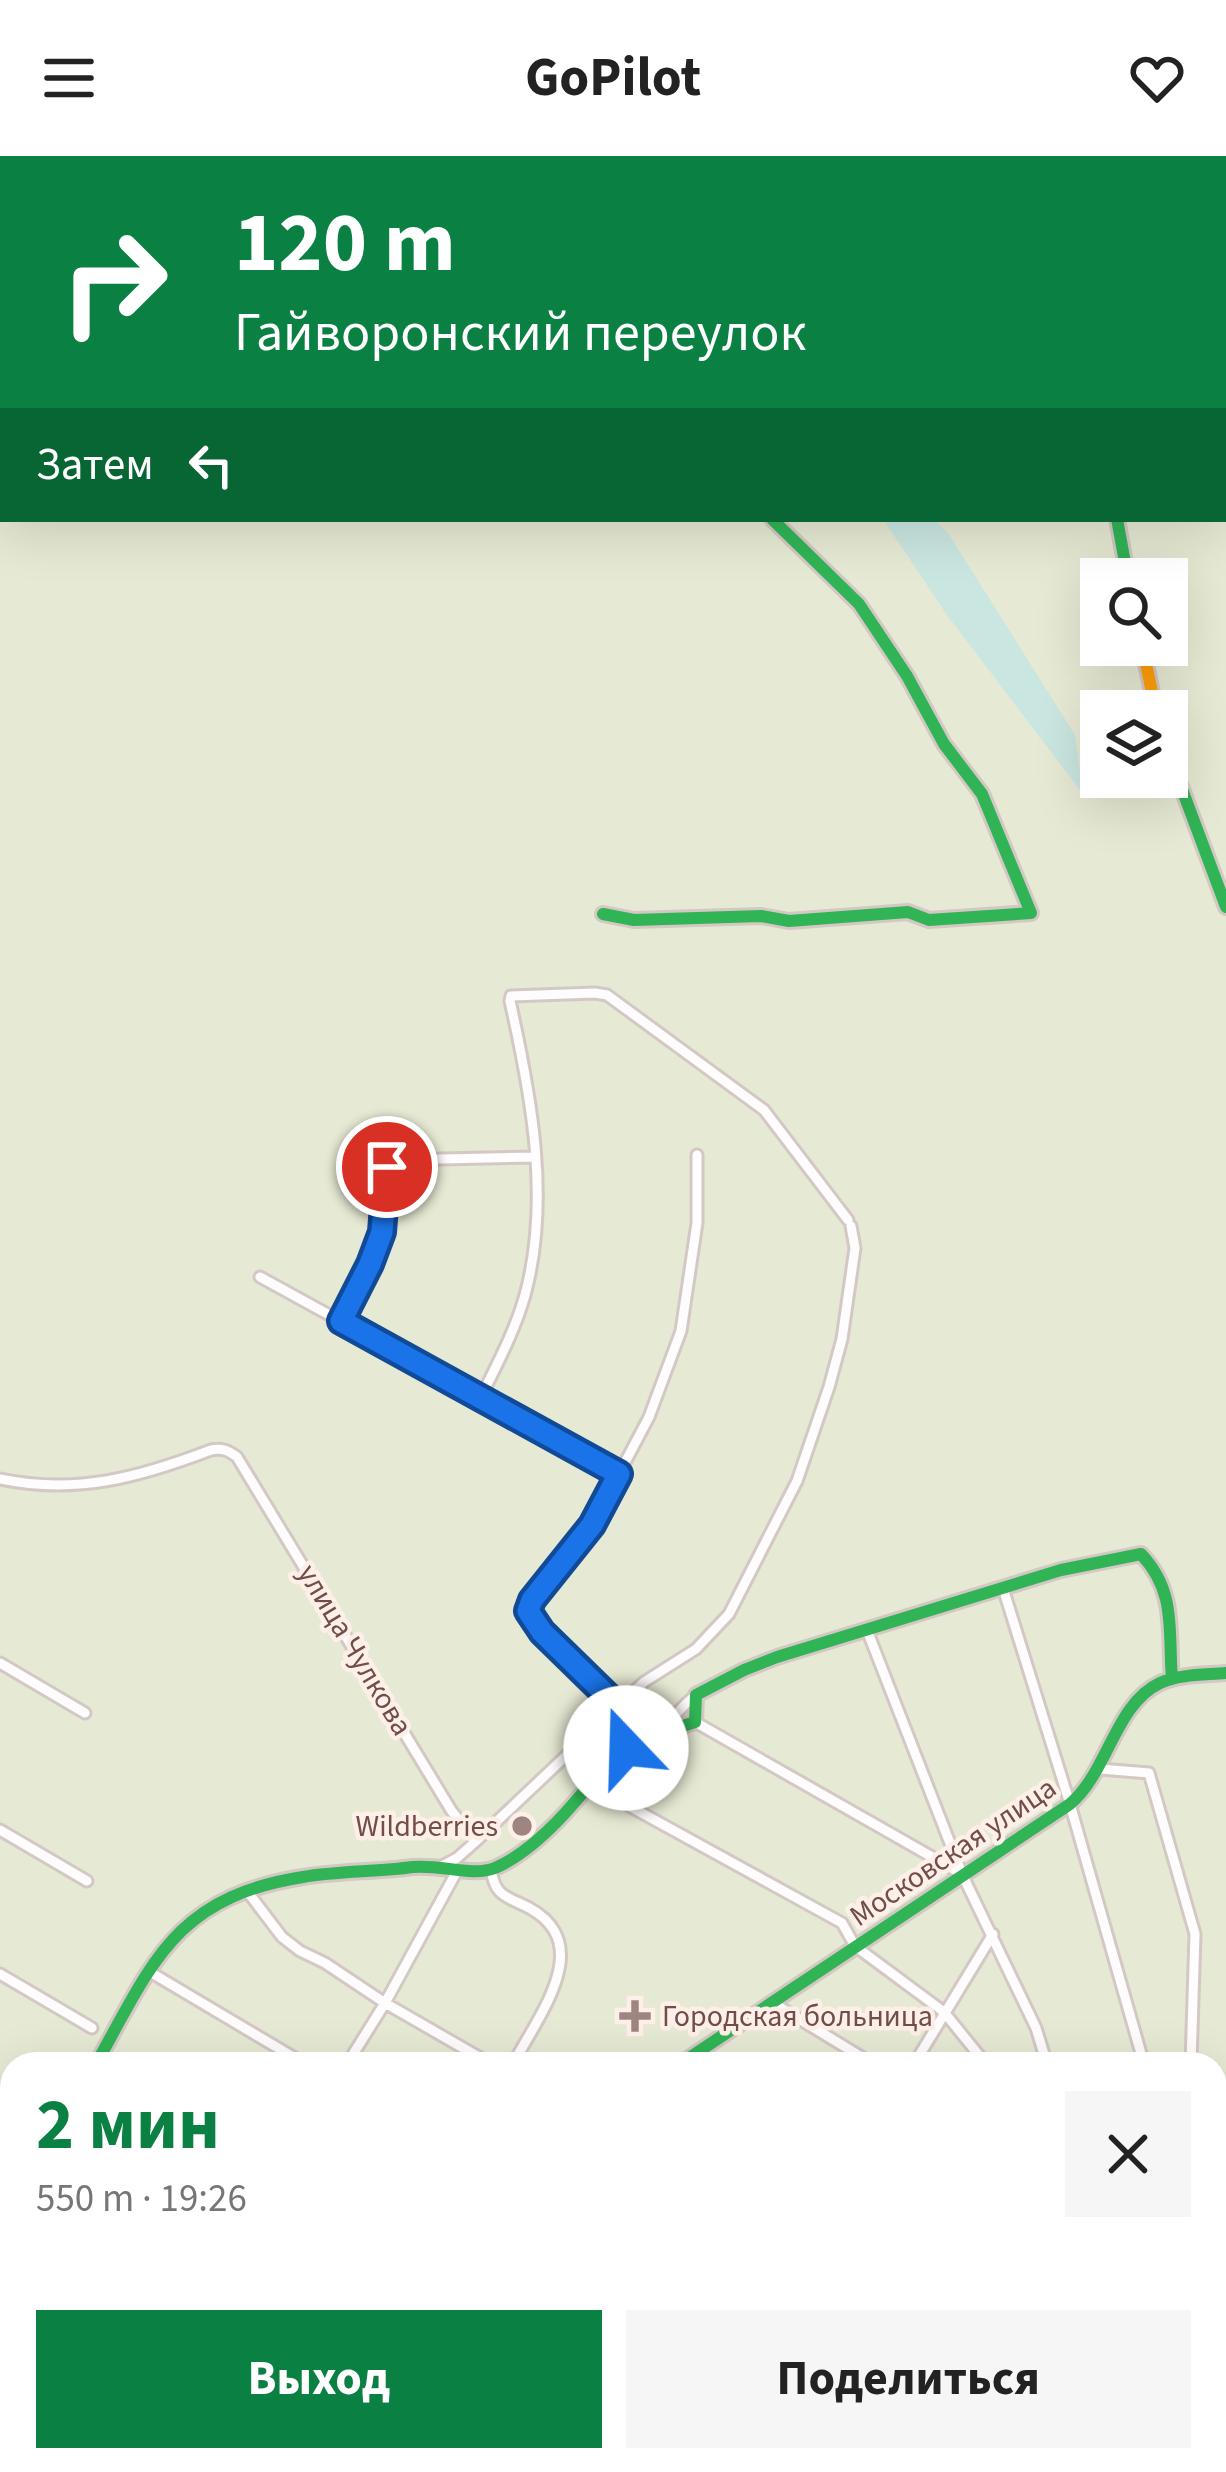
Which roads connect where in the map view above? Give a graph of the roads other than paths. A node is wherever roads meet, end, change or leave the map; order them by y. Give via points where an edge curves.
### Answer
1 (775, 522) edge
2 (1118, 522) edge
3 (1124, 558) edge
4 (1185, 798) edge
5 (1226, 907) edge
6 (604, 914) dead end
7 (697, 1155) dead end
8 (535, 1157) junction
9 (260, 1276) dead end
10 (341, 1321) junction
11 (481, 1397) junction
12 (619, 1474) junction
13 (0, 1479) edge
14 (1003, 1588) junction
15 (868, 1630) junction
16 (0, 1663) edge
17 (1226, 1673) edge
18 (1172, 1679) junction
19 (696, 1695) junction
20 (616, 1706) junction
21 (85, 1713) dead end
22 (695, 1721) junction
23 (631, 1733) junction
24 (662, 1733) junction
25 (1100, 1769) junction
26 (622, 1771) junction
27 (589, 1784) junction
28 (626, 1804) junction
29 (1070, 1804) junction
30 (0, 1830) edge
31 (475, 1842) junction
32 (442, 1866) junction
33 (491, 1869) junction
34 (457, 1871) junction
35 (962, 1874) junction
36 (87, 1881) dead end
37 (247, 1892) junction
38 (993, 1934) junction
39 (855, 1946) junction
40 (150, 1972) junction
41 (0, 1974) edge
42 (385, 2003) junction
43 (773, 2003) junction
44 (944, 2012) junction
45 (92, 2028) dead end
46 (103, 2052) edge
47 (285, 2052) edge
48 (354, 2052) edge
49 (470, 2052) edge
50 (519, 2052) edge
51 (700, 2052) edge
52 (853, 2052) edge
53 (921, 2052) edge
54 (976, 2052) edge
55 (1043, 2052) edge
56 (1141, 2052) edge
57 (1191, 2052) edge

1 - 6 street via 859,604 895,658 982,794 1031,913 789,921
2 - 3 street
4 - 5 street
7 - 12 street via 697,1223 681,1330
8 - 10 street via 396,1160 387,1167 382,1232
8 - 11 street via 535,1251 517,1318
8 - 20 street via 511,996 607,995 764,1110 850,1223 855,1248 826,1395 796,1481 729,1614 696,1649
9 - 10 street
10 - 11 street
11 - 12 street
12 - 20 street via 528,1611
13 - 31 street, улица Чулкова via 89,1484 220,1448 237,1457
14 - 15 street
14 - 18 street via 1141,1554 1168,1592
14 - 29 street
15 - 19 street
15 - 35 street
16 - 21 street
17 - 18 street
18 - 25 street, Московская улица via 1140,1697
19 - 22 street
19 - 24 street
20 - 23 street
20 - 31 street
22 - 24 street
22 - 35 street
23 - 24 street
23 - 26 street
23 - 27 street
24 - 26 street
25 - 29 street, Московская улица
25 - 57 street via 1149,1773 1195,1934
26 - 27 street
26 - 28 street
27 - 28 street
27 - 33 street via 523,1851
28 - 39 street via 842,1923
29 - 35 street, Московская улица
29 - 56 street
30 - 36 street
31 - 32 street
32 - 34 street
32 - 37 street via 331,1872
33 - 34 street
33 - 50 street via 498,1893 539,1913 562,1949 557,1981
34 - 42 street
35 - 38 street
35 - 39 street, Московская улица
37 - 40 street via 175,1936
37 - 42 street via 282,1937
38 - 44 street
38 - 55 street
39 - 43 street, Московская улица
39 - 44 street
40 - 46 street
40 - 47 street
41 - 45 street
42 - 48 street
42 - 49 street
43 - 51 street, Московская улица
43 - 52 street
44 - 53 street
44 - 54 street

